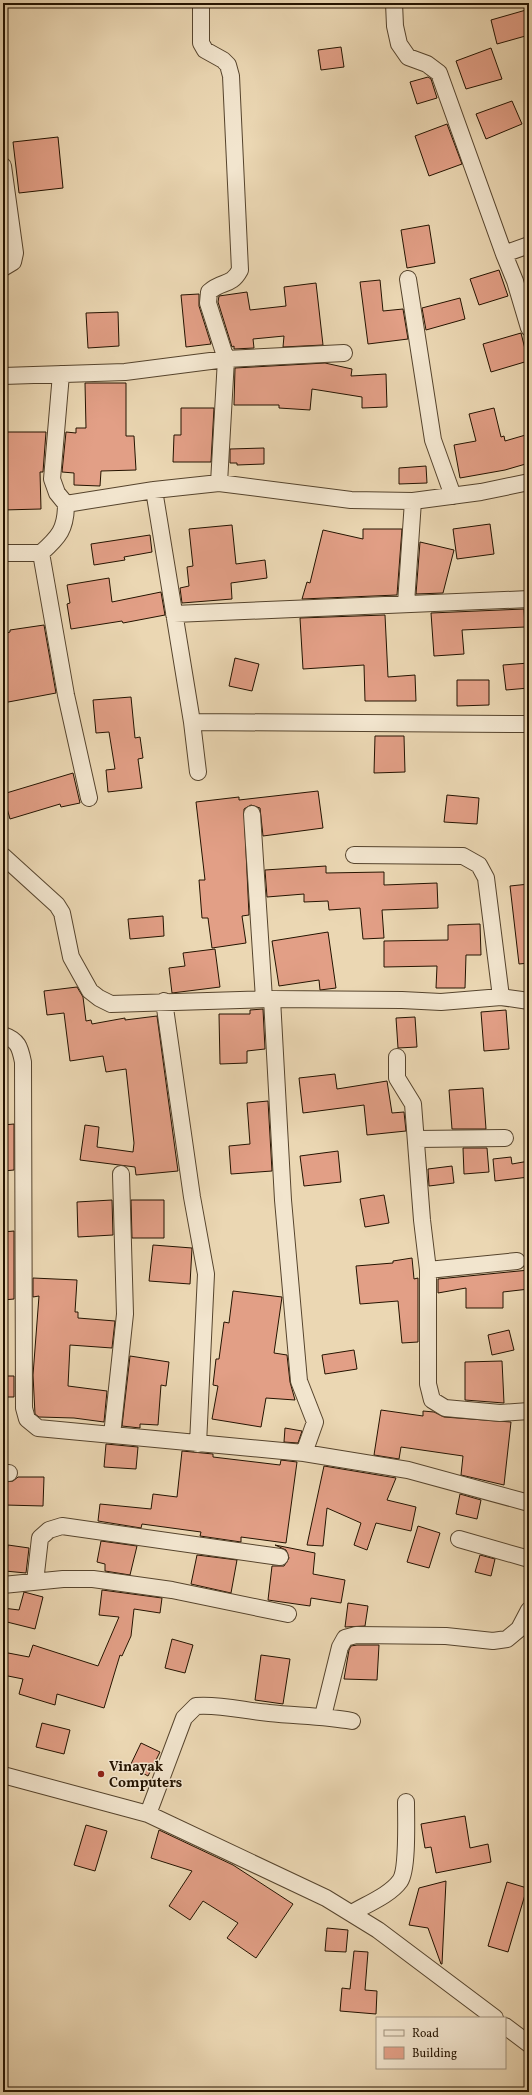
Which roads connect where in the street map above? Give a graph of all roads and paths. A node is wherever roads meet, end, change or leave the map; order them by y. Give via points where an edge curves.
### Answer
1 (201, 3) edge
2 (394, 3) edge
3 (3, 166) edge
4 (529, 245) edge
5 (504, 254) junction
6 (3, 268) edge
7 (408, 279) dead end
8 (529, 328) edge
9 (344, 353) dead end
10 (226, 359) junction
11 (61, 374) junction
12 (3, 376) edge
13 (529, 482) edge
14 (219, 483) junction
15 (154, 490) junction
16 (453, 496) junction
17 (413, 501) junction
18 (66, 504) junction
19 (3, 552) edge
20 (41, 553) junction
21 (529, 599) edge
22 (406, 603) junction
23 (174, 614) junction
24 (192, 722) junction
25 (529, 724) edge
26 (198, 772) dead end
27 (89, 798) dead end
28 (252, 814) dead end
29 (354, 855) dead end
30 (3, 856) edge
31 (501, 997) junction
32 (268, 999) junction
33 (529, 1001) edge
34 (164, 1002) junction
35 (3, 1035) edge
36 (397, 1057) dead end
37 (505, 1138) dead end
38 (416, 1139) junction
39 (122, 1174) dead end
40 (517, 1261) dead end
41 (428, 1270) junction
42 (529, 1411) edge
43 (112, 1435) junction
44 (198, 1444) junction
45 (304, 1453) junction
46 (529, 1504) edge
47 (459, 1539) dead end
48 (280, 1557) dead end
49 (529, 1559) edge
50 (35, 1582) junction
51 (3, 1585) edge
52 (529, 1610) edge
53 (288, 1614) dead end
54 (323, 1716) junction
55 (352, 1721) dead end
56 (3, 1775) edge
57 (406, 1802) dead end
58 (148, 1814) junction
59 (352, 1913) junction
60 (494, 2017) edge
61 (506, 2027) edge
62 (529, 2044) edge

1 - 10 street via 201,43 205,50 228,65 231,76 240,270 236,278 229,283 217,285 209,292 208,303
2 - 5 street via 399,44 408,57 427,64 439,73
3 - 6 street via 15,253 13,262
4 - 5 street
5 - 8 street
7 - 16 street via 433,440
9 - 10 street
10 - 11 street via 125,372
10 - 14 street
11 - 12 street
11 - 18 street via 52,479 57,493
13 - 16 street
14 - 15 street
14 - 17 street via 351,500
15 - 18 street
15 - 23 street
16 - 17 street
17 - 22 street
18 - 20 street via 63,529
19 - 20 street
20 - 27 street via 66,695
21 - 22 street
22 - 23 street
23 - 24 street
24 - 25 street
24 - 26 street
28 - 32 street
29 - 31 street via 464,856 479,864 486,878
30 - 34 street via 57,905 62,913 71,957 90,991 111,1004
31 - 32 street via 441,1002
31 - 33 street
32 - 34 street
32 - 45 street via 299,1381 315,1422
34 - 44 street via 192,1197 206,1274
35 - 43 street via 14,1039 21,1048 23,1062 24,1408 27,1419 38,1428
36 - 38 street via 397,1078 413,1104
37 - 38 street
38 - 41 street
39 - 43 street via 125,1314
40 - 41 street
41 - 42 street via 428,1384 432,1400 445,1408 500,1413
43 - 44 street
44 - 45 street
45 - 46 street via 408,1470
47 - 49 street
48 - 50 street via 62,1526 49,1530 40,1538
50 - 51 street
50 - 53 street via 63,1579 106,1581 172,1590
52 - 54 street via 519,1629 507,1639 493,1642 446,1636 356,1635 345,1638 340,1648
54 - 55 street
54 - 58 street via 268,1713 211,1705 196,1706 184,1718
56 - 58 street
57 - 59 street via 405,1868 401,1880 393,1889
58 - 59 street via 326,1898
59 - 60 street
61 - 62 street

